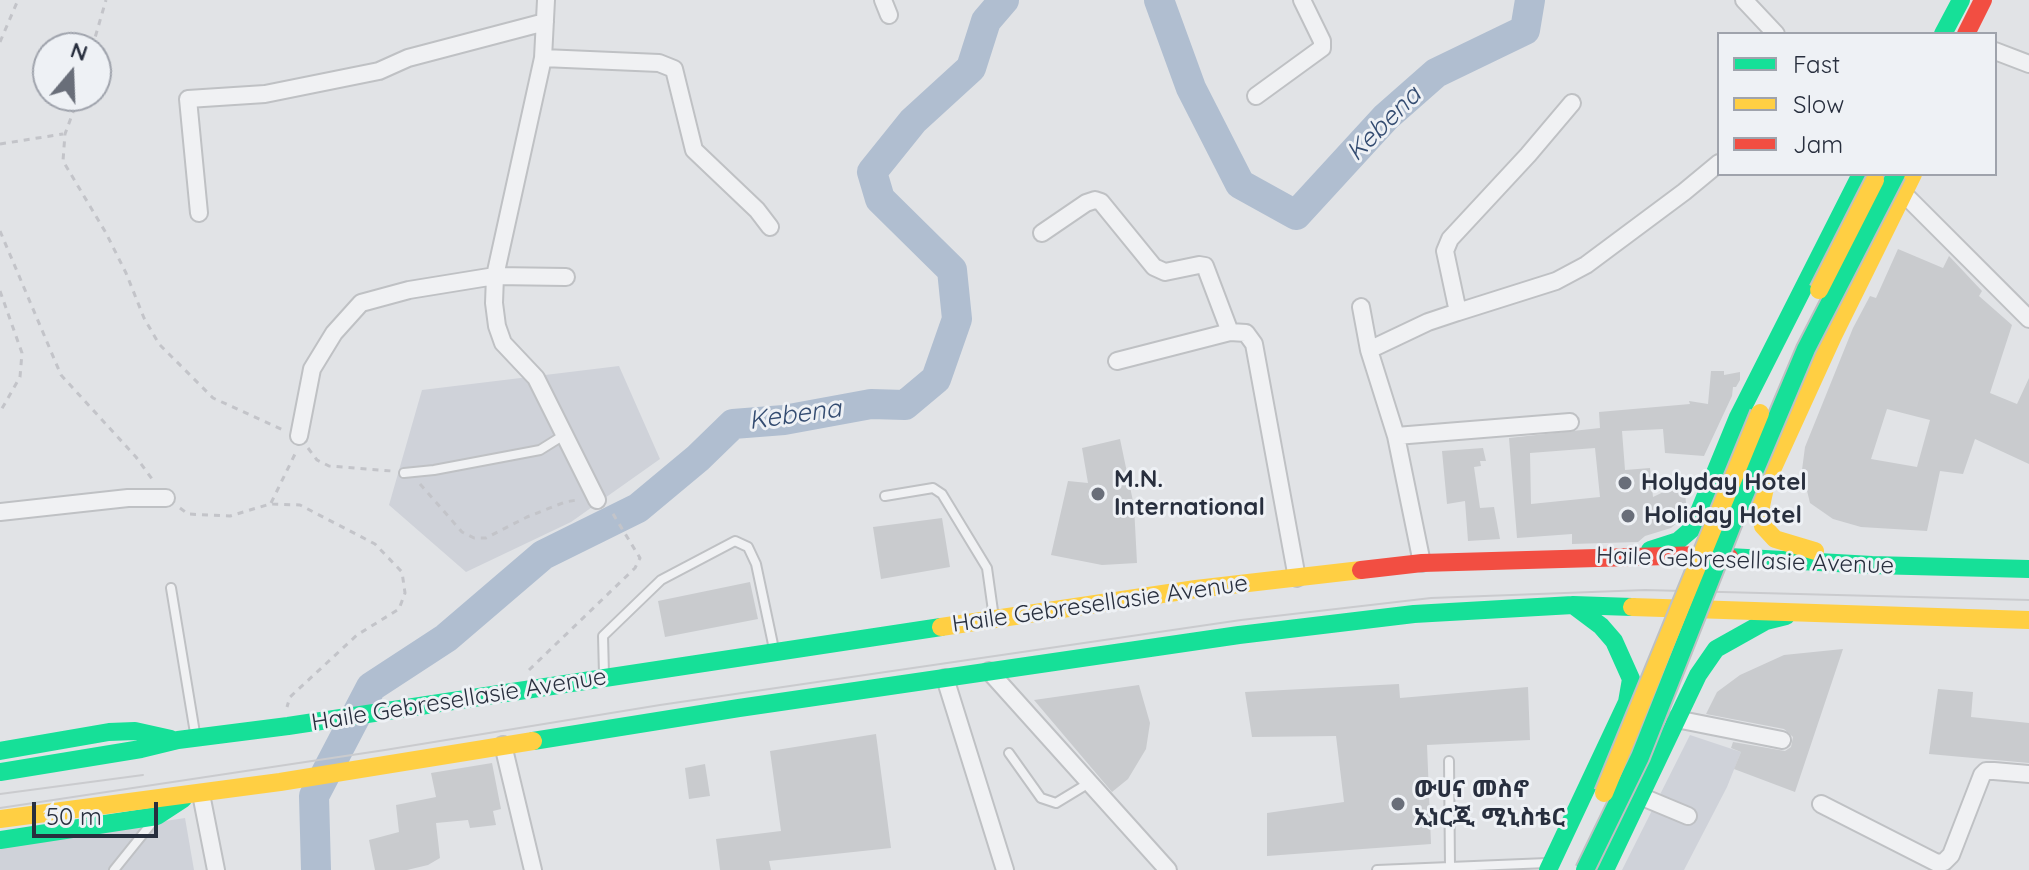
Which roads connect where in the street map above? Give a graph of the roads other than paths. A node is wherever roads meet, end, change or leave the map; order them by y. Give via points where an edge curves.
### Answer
1 (546, 0) edge
2 (1302, 0) edge
3 (1744, 0) edge
4 (1961, 0) edge
5 (1983, 0) edge
6 (545, 22) junction
7 (1774, 32) edge
8 (1944, 32) edge
9 (1967, 32) edge
10 (1997, 52) edge
11 (543, 58) junction
12 (2029, 64) edge
13 (1256, 96) dead end
14 (1572, 103) dead end
15 (1717, 165) edge
16 (1860, 176) edge
17 (1877, 176) edge
18 (1895, 176) edge
19 (1912, 176) edge
20 (1904, 194) junction
21 (199, 213) dead end
22 (770, 227) dead end
23 (1042, 233) dead end
24 (495, 276) junction
25 (566, 277) dead end
26 (1361, 307) dead end
27 (1458, 312) junction
28 (2029, 319) edge
29 (1230, 332) junction
30 (1369, 350) junction
31 (1117, 361) dead end
32 (1570, 422) dead end
33 (564, 435) junction
34 (1396, 436) junction
35 (297, 444) road end
36 (404, 473) road end
37 (885, 496) dead end
38 (166, 498) road end
39 (604, 504) road end
40 (0, 512) edge
41 (1632, 555) junction
42 (1422, 563) junction
43 (1872, 565) junction
44 (2029, 569) edge
45 (1297, 578) junction
46 (171, 588) dead end
47 (1573, 605) junction
48 (1805, 611) junction
49 (994, 619) junction
50 (2029, 620) edge
51 (775, 654) junction
52 (989, 671) junction
53 (604, 678) junction
54 (945, 678) junction
55 (1676, 719) junction
56 (187, 739) junction
57 (1782, 740) dead end
58 (503, 745) junction
59 (0, 751) edge
60 (1009, 753) dead end
61 (1449, 761) dead end
62 (0, 772) edge
63 (2029, 774) edge
64 (1090, 783) junction
65 (195, 794) junction
66 (1640, 796) junction
67 (1821, 804) dead end
68 (157, 816) junction
69 (1688, 816) dead end
70 (0, 819) edge
71 (0, 840) edge
72 (1450, 867) junction
73 (1556, 867) edge
74 (114, 870) edge
75 (216, 870) edge
76 (533, 870) edge
77 (1005, 870) edge
78 (1168, 870) edge
79 (1377, 870) edge
80 (1585, 870) edge
81 (1605, 870) edge

1 - 6 street
2 - 13 street via 1322,48
3 - 7 street
4 - 8 main road
5 - 9 main road
6 - 11 street
6 - 21 street via 408,58 379,71 265,94 188,99
10 - 12 street
11 - 22 street via 659,63 674,69 694,150
11 - 24 street
14 - 27 street via 1450,239 1445,251
15 - 27 street via 1586,265 1545,285
16 - 41 main road via 1738,417 1692,529 1678,541
17 - 73 main road, bridge via 1762,409 1616,767
18 - 80 main road, bridge via 1806,349 1640,757
19 - 20 main road
20 - 28 street
20 - 43 main road via 1794,419 1761,506 1763,526 1775,539
23 - 29 street via 1086,203 1101,202 1154,267 1165,272 1205,266
24 - 25 street
24 - 33 street via 494,303 503,343 536,378
24 - 35 street via 361,303 312,369
26 - 30 street
27 - 30 street
29 - 31 street
29 - 45 street via 1246,333 1254,344
30 - 34 street
32 - 34 street
33 - 36 lane via 540,450
33 - 39 street
34 - 42 street
37 - 49 lane via 933,488 942,494 987,568
38 - 40 street
41 - 42 main road, Haile Gebresellasie Avenue
41 - 43 main road, Haile Gebresellasie Avenue
42 - 45 main road, Haile Gebresellasie Avenue
43 - 44 main road, Haile Gebresellasie Avenue
45 - 49 main road, Haile Gebresellasie Avenue
46 - 56 lane
47 - 48 main road, Haile Gebresellasie Avenue
47 - 52 main road, Haile Gebresellasie Avenue via 1414,614
47 - 73 main road via 1614,641 1631,679 1627,702
48 - 50 main road, Haile Gebresellasie Avenue
48 - 55 main road via 1766,621 1716,649
49 - 51 main road, Haile Gebresellasie Avenue
51 - 53 main road, Haile Gebresellasie Avenue
51 - 53 lane via 756,564 748,547 735,541 661,580 603,636
52 - 54 main road, Haile Gebresellasie Avenue
52 - 64 street
53 - 56 main road, Haile Gebresellasie Avenue
54 - 58 main road, Haile Gebresellasie Avenue
54 - 77 street
55 - 57 street
55 - 66 main road
56 - 59 main road, Haile Gebresellasie Avenue via 109,732
56 - 62 main road, Haile Gebresellasie Avenue
58 - 65 main road, Haile Gebresellasie Avenue
58 - 76 street
60 - 64 lane via 1041,798 1056,803
61 - 72 lane
63 - 67 street via 1982,775 1944,862
64 - 78 street
65 - 68 main road
65 - 70 main road, Haile Gebresellasie Avenue
65 - 75 street
66 - 69 street
66 - 81 main road
68 - 71 main road
68 - 74 lane
72 - 73 lane
72 - 79 lane

